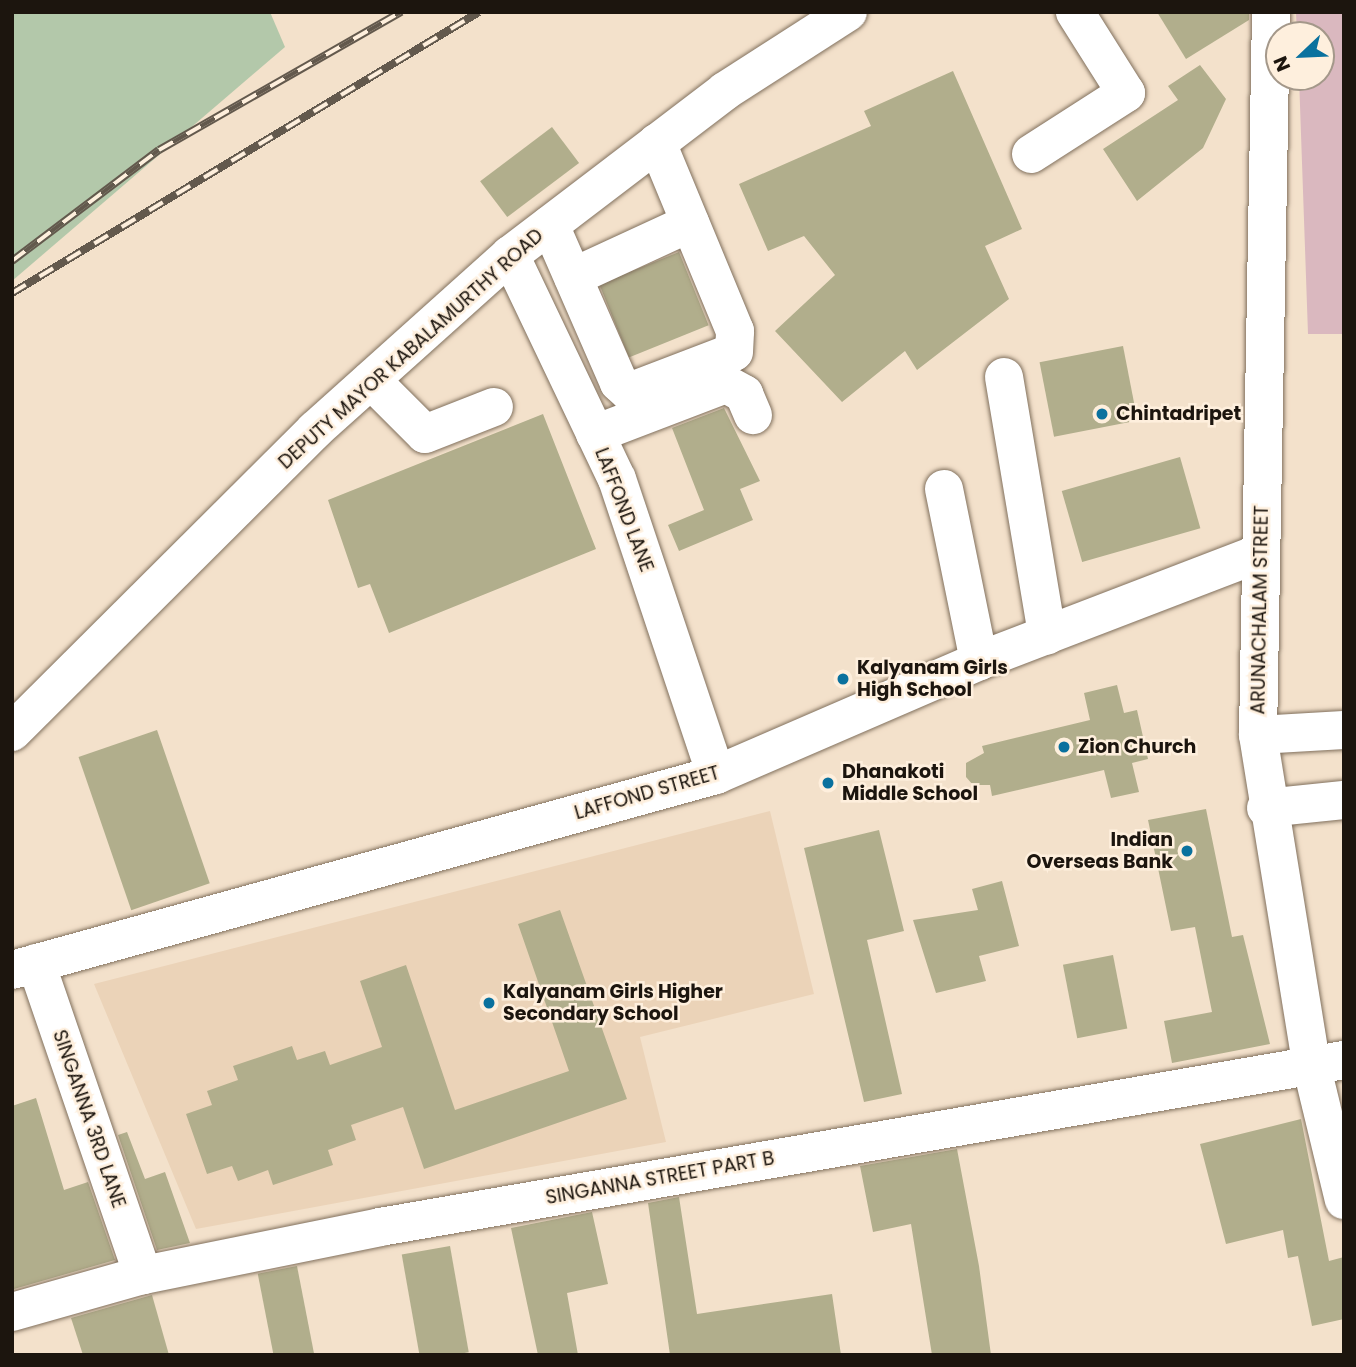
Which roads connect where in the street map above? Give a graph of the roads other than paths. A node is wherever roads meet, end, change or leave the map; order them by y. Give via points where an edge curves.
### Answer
1 (848, 12) edge
2 (1075, 12) edge
3 (1271, 12) edge
4 (657, 143) junction
5 (1031, 154) dead end
6 (690, 223) junction
7 (550, 225) junction
8 (510, 255) junction
9 (573, 277) junction
10 (1004, 377) dead end
11 (371, 380) junction
12 (494, 407) dead end
13 (753, 415) dead end
14 (595, 434) junction
15 (944, 489) dead end
16 (1260, 552) junction
17 (1047, 635) junction
18 (979, 661) junction
19 (1344, 730) edge
20 (12, 732) edge
21 (1258, 735) junction
22 (716, 775) junction
23 (1344, 800) edge
24 (1266, 807) junction
25 (24, 966) edge
26 (1328, 1062) edge
27 (1344, 1200) edge
28 (143, 1275) junction
29 (13, 1307) edge

1 - 4 street, DEPUTY MAYOR KABALAMURTHY ROAD
2 - 5 street via 1126,93
3 - 16 street, ARUNACHALAM STREET
4 - 6 street
4 - 7 street, DEPUTY MAYOR KABALAMURTHY ROAD
6 - 9 street
6 - 9 street via 735,331 734,352 629,392 619,383
7 - 8 street, DEPUTY MAYOR KABALAMURTHY ROAD
7 - 9 street
8 - 11 street, DEPUTY MAYOR KABALAMURTHY ROAD
8 - 14 street, LAFFOND LANE
10 - 17 street
11 - 12 street via 425,434
11 - 20 street, DEPUTY MAYOR KABALAMURTHY ROAD
13 - 14 street via 744,394 726,384
14 - 22 street, LAFFOND LANE via 617,479
15 - 18 street
16 - 17 street, LAFFOND STREET
16 - 21 street, ARUNACHALAM STREET
17 - 18 street, LAFFOND STREET
18 - 22 street, LAFFOND STREET
19 - 21 street
21 - 24 street, ARUNACHALAM STREET
22 - 25 street, LAFFOND STREET
23 - 24 street
24 - 26 street, ARUNACHALAM STREET
25 - 28 street, SINGANNA 3RD LANE
26 - 27 street, ARUNACHALAM STREET
26 - 28 street, SINGANNA STREET PART B via 380,1227
28 - 29 street, SINGANNA STREET PART B

